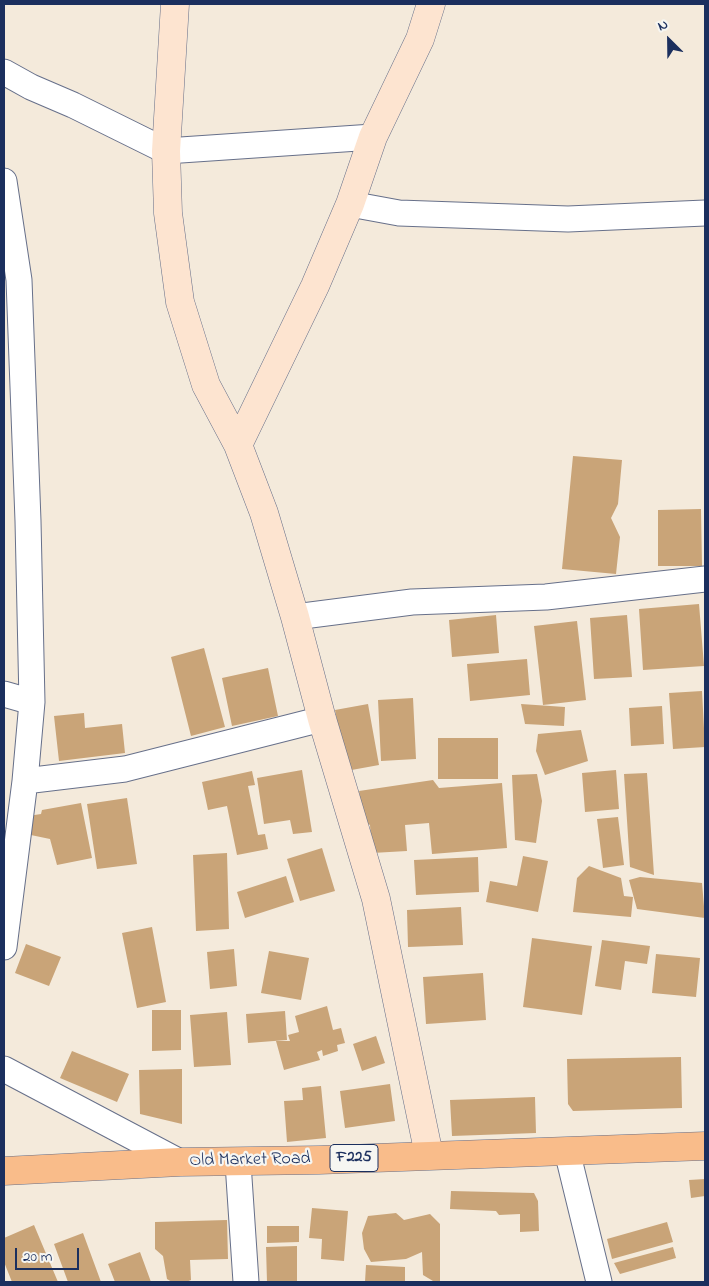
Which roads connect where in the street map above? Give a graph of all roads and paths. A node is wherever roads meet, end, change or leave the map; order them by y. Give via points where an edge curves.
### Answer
1 (175, 4) edge
2 (431, 4) edge
3 (4, 72) edge
4 (373, 137) junction
5 (166, 151) junction
6 (4, 181) edge
7 (350, 204) junction
8 (705, 213) edge
9 (238, 445) junction
10 (705, 579) edge
11 (295, 617) junction
12 (4, 694) edge
13 (32, 702) junction
14 (322, 718) junction
15 (25, 781) junction
16 (4, 947) edge
17 (4, 1069) edge
18 (705, 1146) edge
19 (567, 1151) junction
20 (429, 1155) junction
21 (180, 1162) junction
22 (238, 1162) junction
23 (4, 1171) edge
24 (246, 1282) edge
25 (599, 1282) edge

1 - 5 street
2 - 4 street via 420,38
3 - 5 street
4 - 5 street
4 - 7 street
5 - 9 street via 168,213 180,302 206,385
6 - 13 street via 19,280
7 - 8 street via 399,213 568,219
7 - 9 street
9 - 11 street via 264,512
10 - 11 street via 546,597 412,602
11 - 14 street
12 - 13 street
13 - 15 street
14 - 15 street via 125,769
14 - 20 street via 376,899
15 - 16 street
17 - 21 street
18 - 19 main road, Old Market Road / F225
19 - 20 main road, Old Market Road / F225
19 - 25 street
20 - 22 main road, Old Market Road / F225
21 - 22 main road, Old Market Road / F225
21 - 23 main road, Old Market Road / F225
22 - 24 street

